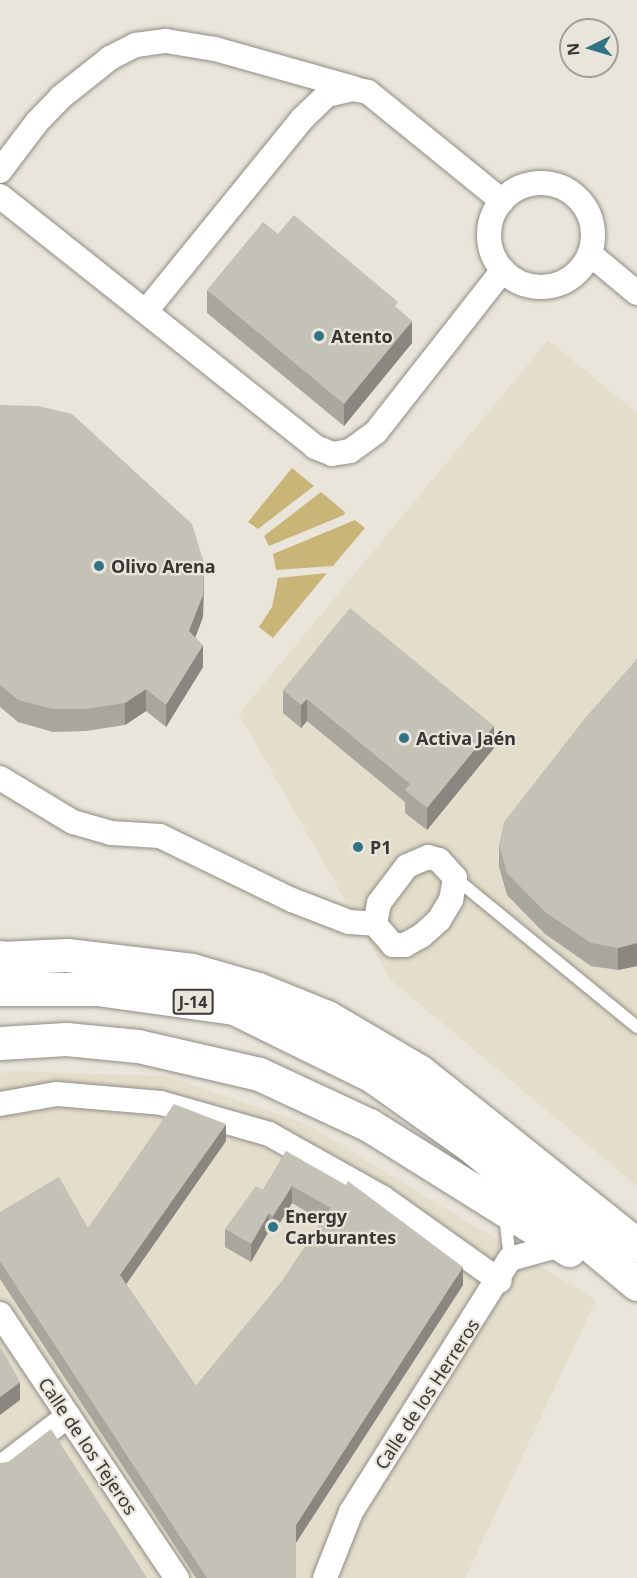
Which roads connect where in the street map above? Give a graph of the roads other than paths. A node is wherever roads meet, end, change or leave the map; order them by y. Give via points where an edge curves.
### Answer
1 (368, 92) junction
2 (0, 171) edge
3 (0, 196) edge
4 (502, 201) junction
5 (590, 254) junction
6 (503, 270) junction
7 (637, 293) edge
8 (146, 310) junction
9 (0, 778) edge
10 (455, 878) junction
11 (375, 924) junction
12 (1, 965) edge
13 (637, 1027) edge
14 (0, 1043) edge
15 (371, 1075) junction
16 (0, 1104) edge
17 (497, 1192) junction
18 (561, 1245) junction
19 (637, 1245) edge
20 (510, 1259) junction
21 (500, 1281) junction
22 (637, 1284) edge
23 (637, 1290) edge
24 (0, 1314) edge
25 (68, 1416) junction
26 (0, 1468) edge
27 (177, 1578) edge
28 (326, 1578) edge

1 - 2 street via 215,49 166,41 136,45 110,58 61,97
1 - 4 street
1 - 8 street via 353,89 327,95 302,119
3 - 8 street
4 - 5 street via 517,189 535,183 555,184 572,192 590,216
4 - 6 street via 493,215 489,240
5 - 6 street via 576,274 555,285 531,286
5 - 7 street
6 - 8 street via 376,432 350,451 332,454 315,447
9 - 11 street via 73,822 111,833 160,836 292,900 349,922
10 - 11 street via 439,860 419,858 391,885 379,903
10 - 11 street via 451,900 439,920 413,942 393,945
10 - 13 lane
12 - 15 main road, J-14 via 97,989 234,1008
12 - 19 main road via 67,955 122,960 214,976 327,1017 420,1071
14 - 17 main road via 66,1039 138,1046 258,1074 369,1125
15 - 17 lane
15 - 22 main road, J-14 via 470,1145
16 - 21 street via 57,1094 160,1103 269,1134 382,1198
17 - 18 main road
17 - 20 lane
18 - 20 street
18 - 23 main road
20 - 21 street, Calle de los Herreros
21 - 28 street, Calle de los Herreros via 351,1512
24 - 25 street, Calle de los Tejeros
25 - 26 street
25 - 27 street, Calle de los Tejeros

